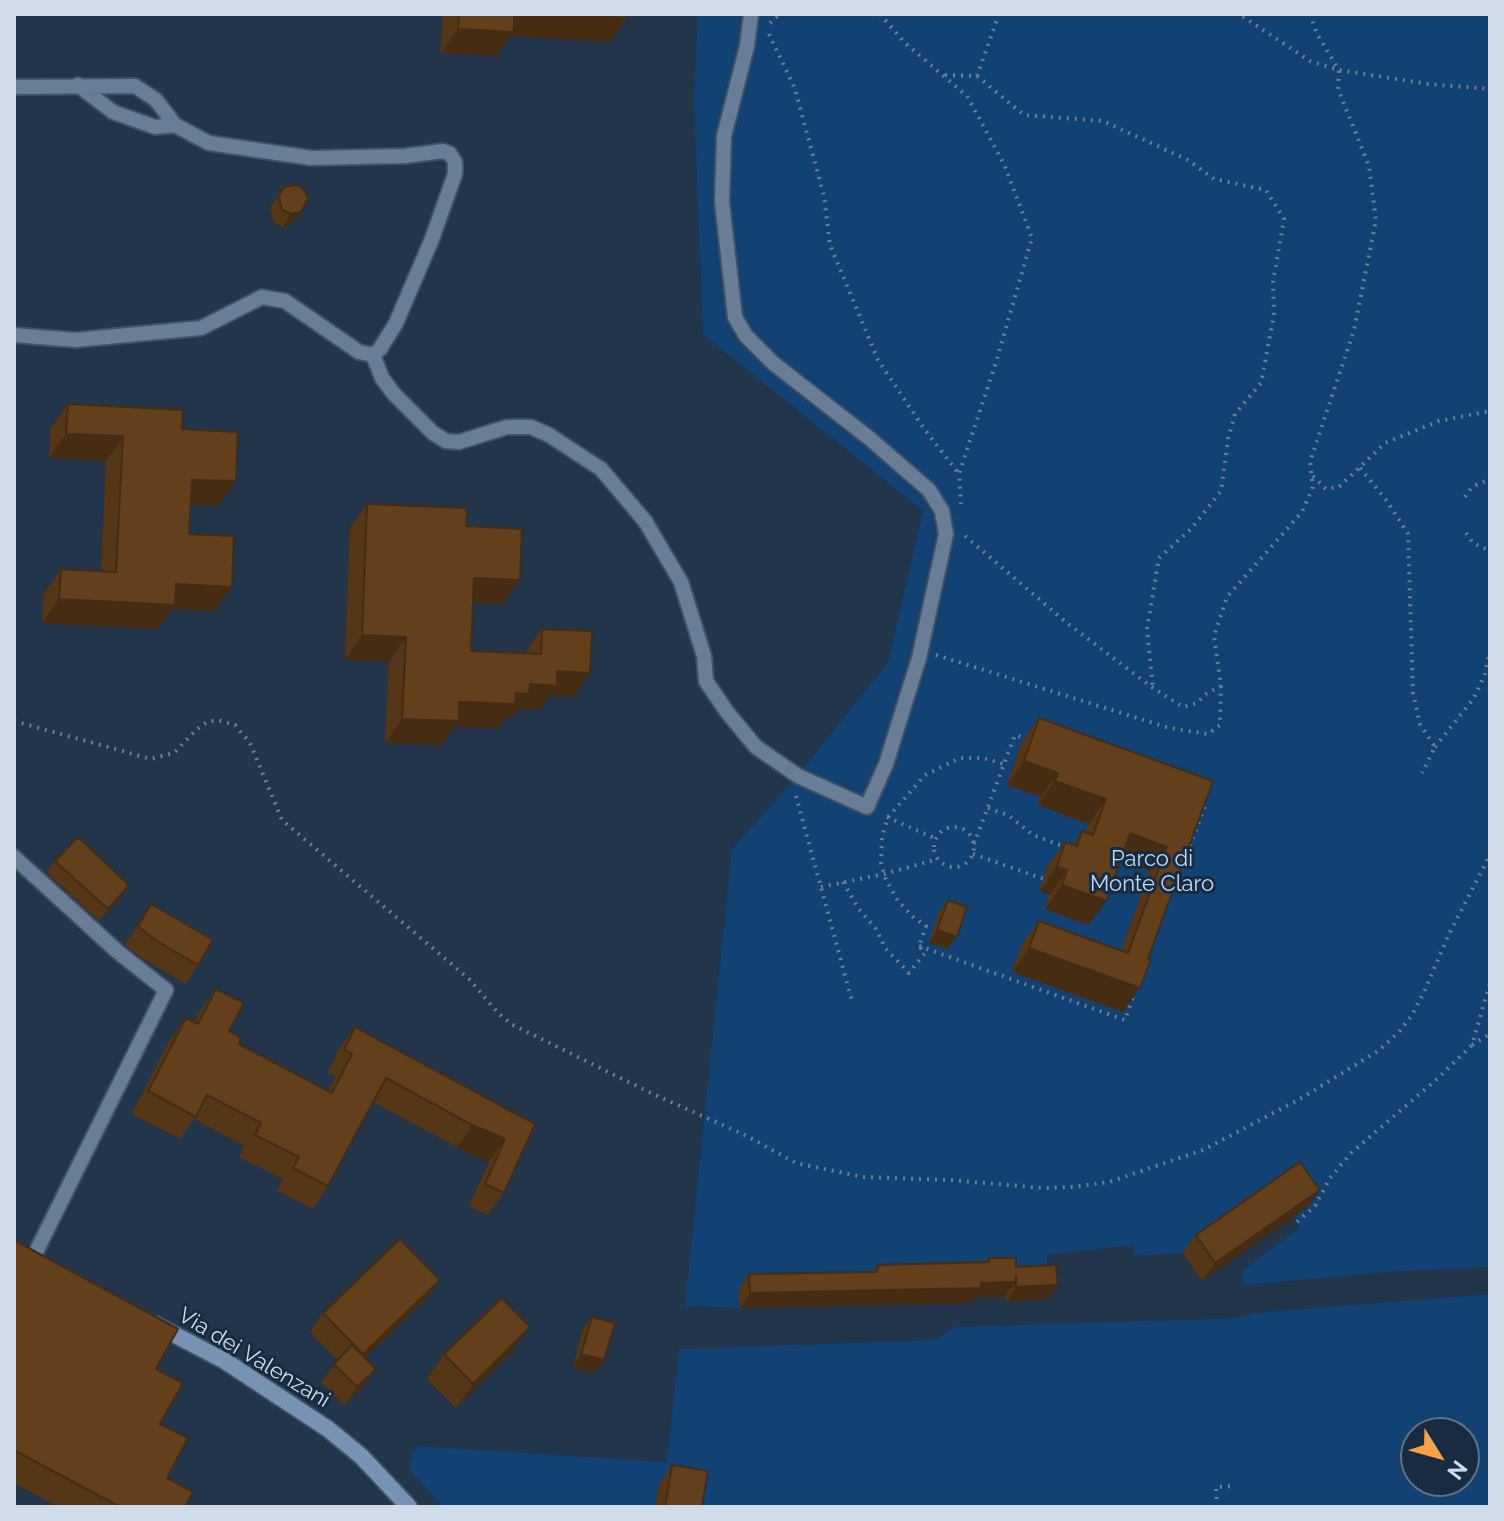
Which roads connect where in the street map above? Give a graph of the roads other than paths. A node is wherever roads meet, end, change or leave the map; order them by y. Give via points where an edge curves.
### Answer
1 (751, 14) edge
2 (78, 85) junction
3 (14, 87) edge
4 (175, 125) junction
5 (14, 335) edge
6 (373, 355) junction
7 (14, 857) edge
8 (14, 1250) edge
9 (32, 1260) junction
10 (52, 1270) edge
11 (145, 1319) edge
12 (409, 1507) edge

1 - 6 lane via 724,136 722,202 735,317 773,363 929,490 942,511 946,534 921,650 867,807 798,776 756,747 727,712 706,681 704,656 681,582 645,521 601,469 531,427 446,441 394,394
2 - 3 lane
2 - 4 lane via 113,112 155,127
2 - 4 lane via 135,86 156,100
4 - 6 lane via 209,143 311,158 450,154 455,174 432,239 396,323
5 - 6 lane via 75,340 201,328 262,297 285,301 359,352
7 - 9 lane via 166,990
8 - 9 street
9 - 10 street
11 - 12 street, Via dei Valenzani via 225,1361 328,1429

